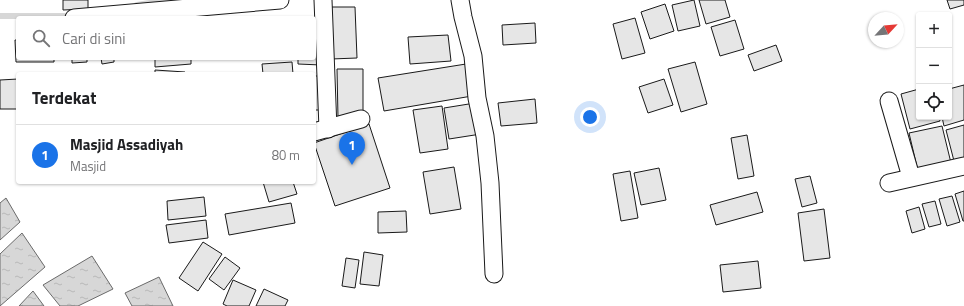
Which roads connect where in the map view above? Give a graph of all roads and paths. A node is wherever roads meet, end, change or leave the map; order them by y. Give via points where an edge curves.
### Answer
1 (280, 0) edge
2 (324, 0) edge
3 (460, 0) edge
4 (143, 6) edge
5 (86, 16) edge
6 (889, 101) dead end
7 (361, 120) dead end
8 (321, 131) edge
9 (964, 166) edge
10 (912, 177) junction
11 (889, 183) dead end
12 (494, 274) dead end

1 - 4 street
2 - 8 street
3 - 12 street via 473,56 485,136
4 - 5 street
6 - 10 street
7 - 8 street
9 - 10 street
10 - 11 street

